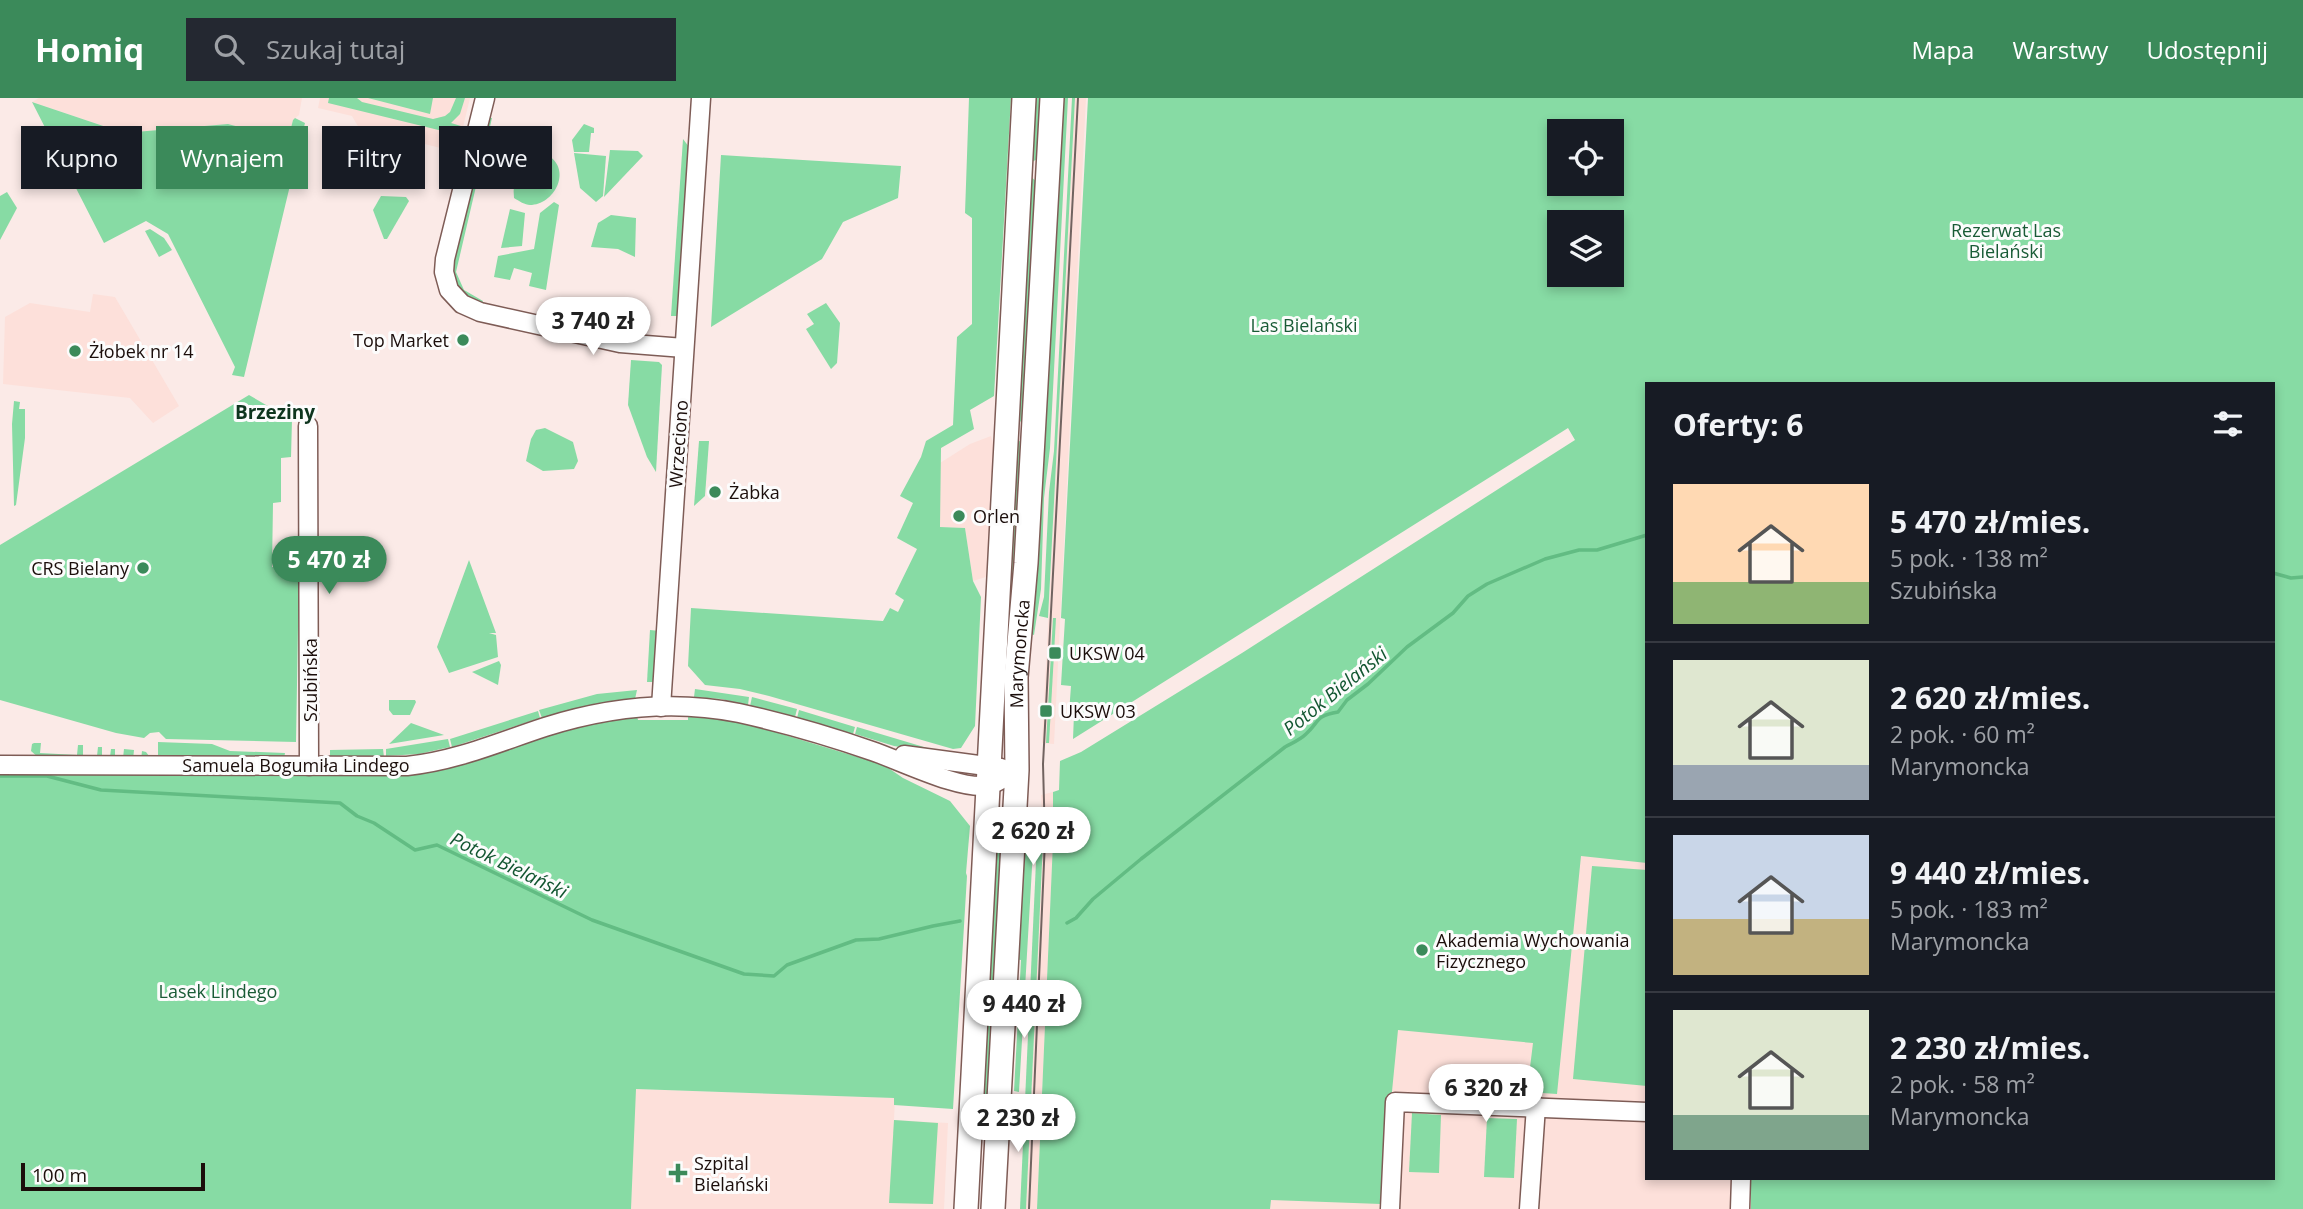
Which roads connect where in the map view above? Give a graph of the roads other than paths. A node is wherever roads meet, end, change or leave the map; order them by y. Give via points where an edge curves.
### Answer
1 (485, 98) edge
2 (701, 98) edge
3 (1024, 98) edge
4 (1052, 98) edge
5 (1020, 170) junction
6 (1048, 171) junction
7 (684, 348) junction
8 (308, 426) dead end
9 (1007, 430) junction
10 (1034, 432) junction
11 (661, 707) junction
12 (0, 765) edge
13 (309, 766) junction
14 (1017, 770) junction
15 (988, 776) junction
16 (1536, 1106) junction
17 (1645, 1112) edge
18 (1741, 1180) edge
19 (966, 1209) edge
20 (993, 1209) edge
21 (1390, 1209) edge
22 (1529, 1209) edge
23 (1740, 1209) edge

1 - 7 street via 445,259 449,290 462,304 508,319 621,343
2 - 7 street, Wrzeciono
3 - 5 main road, Marymoncka
4 - 6 main road, Marymoncka
5 - 6 main road
5 - 9 main road, Marymoncka
6 - 10 main road, Marymoncka
7 - 11 street, Wrzeciono
8 - 13 street, Szubińska
9 - 10 main road
9 - 15 main road, Marymoncka
10 - 14 main road, Marymoncka via 1016,677
11 - 13 street, Samuela Bogumiła Lindego via 599,713 425,764
11 - 15 street, Samuela Bogumiła Lindego via 736,713 873,751 952,782
12 - 13 street, Samuela Bogumiła Lindego
14 - 15 street
14 - 20 main road, Marymoncka
15 - 19 main road, Marymoncka
16 - 17 street
16 - 21 street via 1395,1101
16 - 22 street
18 - 23 street

